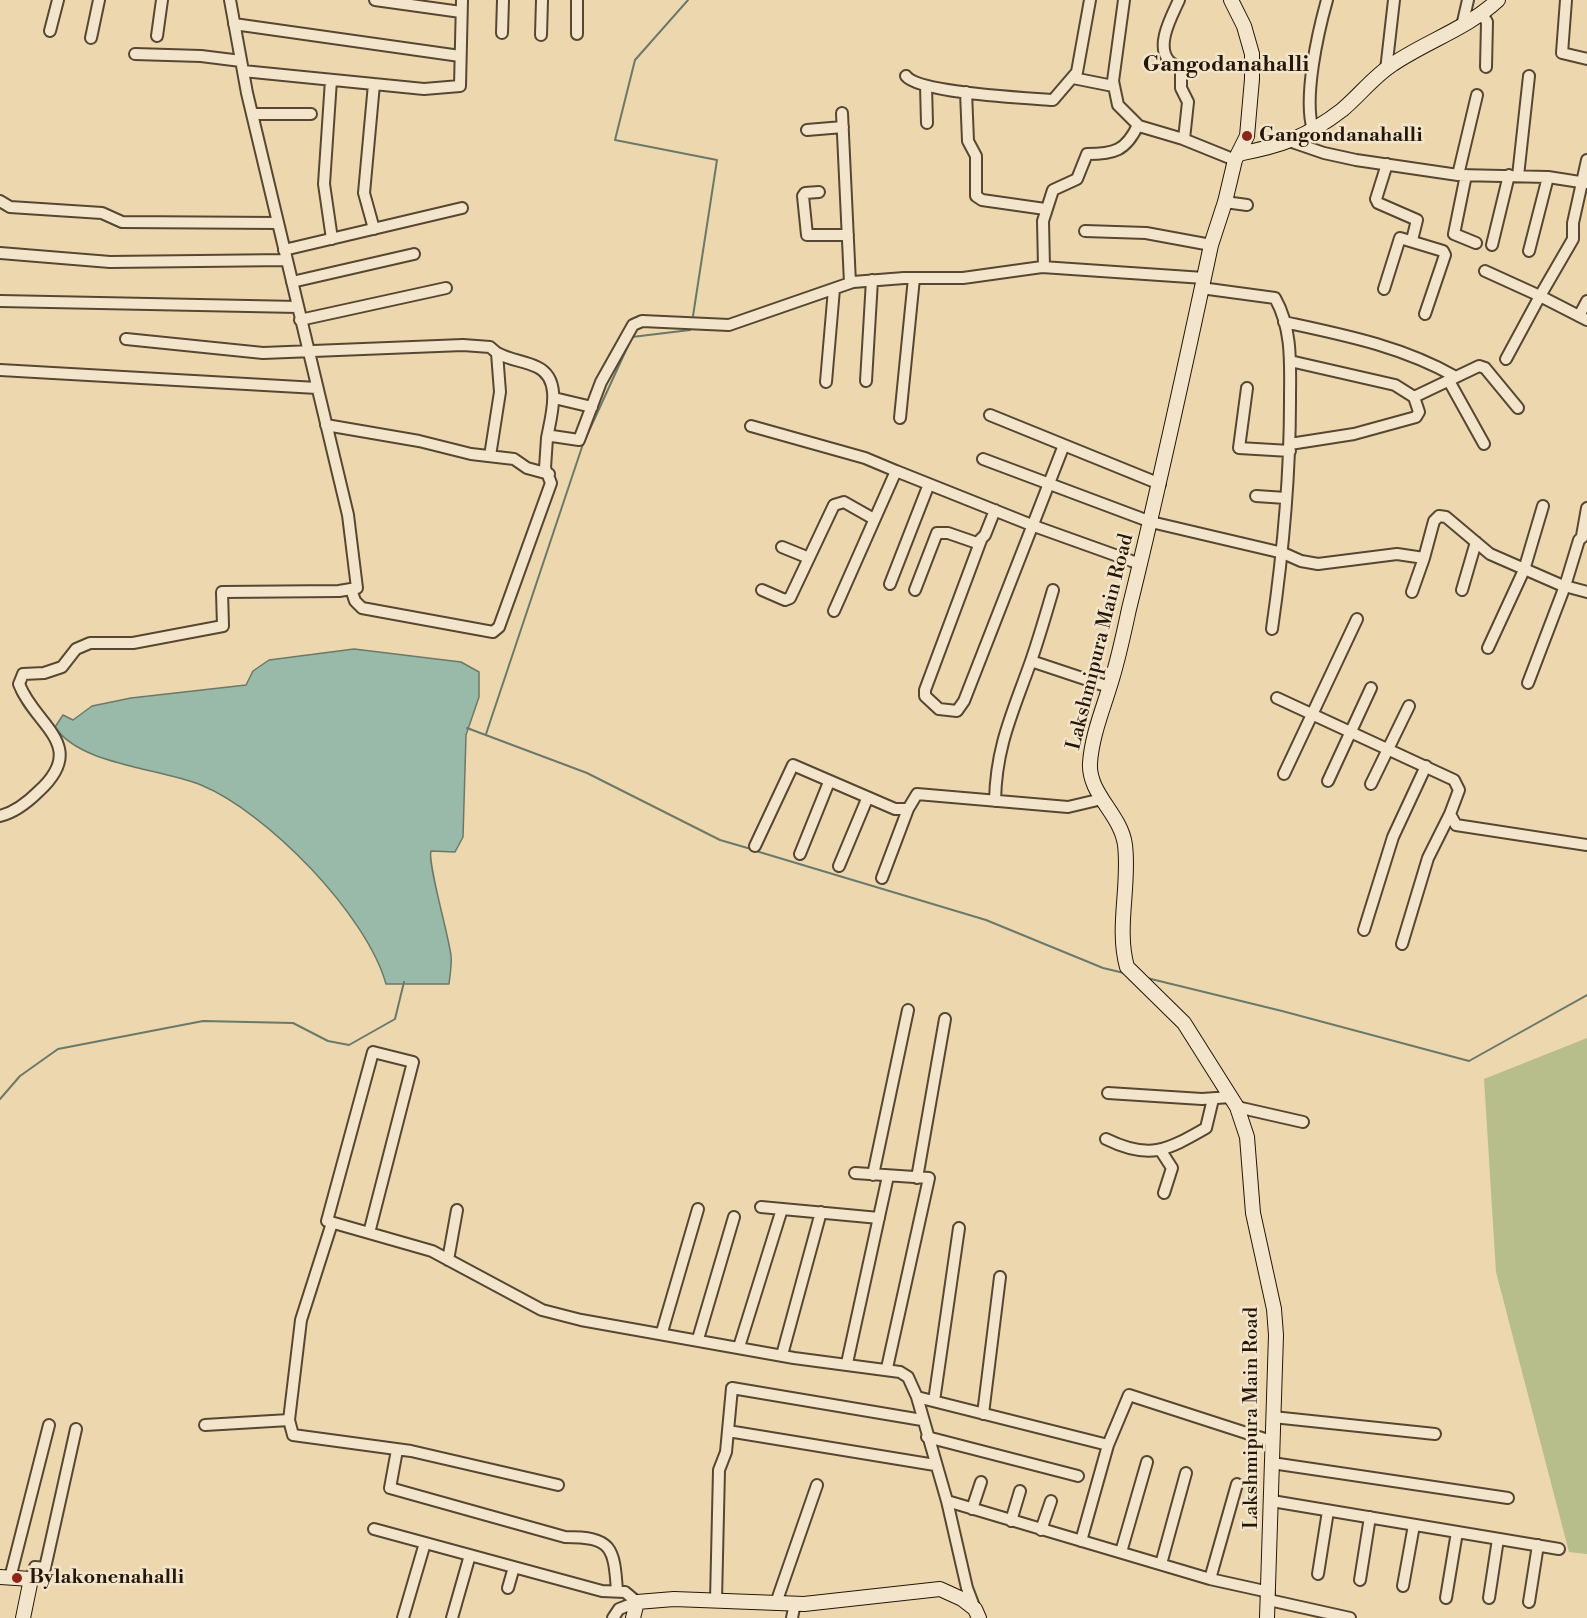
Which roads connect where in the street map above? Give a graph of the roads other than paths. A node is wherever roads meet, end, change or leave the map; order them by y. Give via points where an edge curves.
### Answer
1 (58, 0) edge
2 (99, 0) edge
3 (162, 0) edge
4 (230, 0) edge
5 (375, 0) edge
6 (462, 0) edge
7 (503, 0) edge
8 (542, 0) edge
9 (577, 0) edge
10 (1090, 0) edge
11 (1124, 0) edge
12 (1179, 0) edge
13 (1231, 0) edge
14 (1327, 0) edge
15 (1394, 0) edge
16 (1468, 0) edge
17 (1498, 0) edge
18 (1566, 0) edge
19 (461, 12) junction
20 (1482, 14) junction
21 (234, 24) junction
22 (1462, 26) junction
23 (50, 32) dead end
24 (502, 33) dead end
25 (577, 34) dead end
26 (541, 35) dead end
27 (157, 36) dead end
28 (91, 38) dead end
29 (135, 54) dead end
30 (460, 56) junction
31 (1587, 59) edge
32 (242, 66) junction
33 (1486, 67) dead end
34 (1386, 70) junction
35 (906, 76) dead end
36 (1529, 76) dead end
37 (1073, 78) junction
38 (331, 80) junction
39 (374, 84) junction
40 (926, 86) junction
41 (1113, 86) junction
42 (966, 92) junction
43 (1477, 95) dead end
44 (842, 113) dead end
45 (252, 114) junction
46 (311, 114) dead end
47 (927, 123) dead end
48 (1137, 125) junction
49 (843, 127) junction
50 (807, 130) dead end
51 (1313, 130) junction
52 (1184, 139) junction
53 (1292, 142) junction
54 (1236, 157) junction
55 (1587, 160) edge
56 (1387, 164) junction
57 (1462, 175) junction
58 (1514, 175) junction
59 (1548, 177) junction
60 (1585, 182) edge
61 (819, 192) dead end
62 (0, 201) edge
63 (1226, 202) junction
64 (1248, 205) dead end
65 (462, 208) dead end
66 (1045, 209) junction
67 (278, 223) junction
68 (374, 229) junction
69 (1085, 231) dead end
70 (848, 234) junction
71 (332, 239) junction
72 (1412, 240) junction
73 (1476, 243) dead end
74 (1210, 245) junction
75 (1492, 245) dead end
76 (1529, 251) dead end
77 (0, 253) edge
78 (414, 254) dead end
79 (285, 255) junction
80 (1044, 267) junction
81 (1485, 271) dead end
82 (914, 278) junction
83 (872, 280) junction
84 (291, 282) junction
85 (850, 283) junction
86 (1203, 283) junction
87 (446, 288) dead end
88 (834, 289) junction
89 (1384, 289) dead end
90 (1540, 296) junction
91 (0, 301) edge
92 (1587, 301) edge
93 (298, 307) junction
94 (1425, 314) dead end
95 (1583, 318) edge
96 (300, 320) junction
97 (1284, 322) junction
98 (126, 339) dead end
99 (308, 350) junction
100 (496, 353) junction
101 (1506, 359) dead end
102 (1290, 361) junction
103 (0, 370) edge
104 (1453, 379) junction
105 (866, 381) dead end
106 (826, 382) dead end
107 (317, 388) junction
108 (1247, 388) dead end
109 (1414, 397) junction
110 (554, 398) junction
111 (592, 408) junction
112 (1518, 408) dead end
113 (990, 415) dead end
114 (900, 418) dead end
115 (326, 425) junction
116 (751, 426) dead end
117 (547, 438) junction
118 (1484, 444) dead end
119 (1064, 445) junction
120 (1290, 448) junction
121 (489, 456) junction
122 (983, 459) dead end
123 (896, 471) junction
124 (549, 474) junction
125 (929, 484) junction
126 (1050, 484) junction
127 (1160, 484) junction
128 (1256, 496) dead end
129 (1286, 498) junction
130 (1543, 507) dead end
131 (1587, 508) edge
132 (995, 510) junction
133 (874, 519) junction
134 (1151, 522) junction
135 (1034, 526) junction
136 (1584, 535) edge
137 (981, 540) junction
138 (1476, 542) junction
139 (782, 547) dead end
140 (1282, 553) junction
141 (809, 558) junction
142 (1424, 558) junction
143 (1140, 564) junction
144 (1524, 570) junction
145 (890, 584) dead end
146 (1565, 586) junction
147 (351, 589) junction
148 (762, 590) dead end
149 (915, 590) dead end
150 (1053, 590) dead end
151 (1462, 590) dead end
152 (1413, 592) dead end
153 (1587, 592) edge
154 (834, 611) dead end
155 (1357, 619) dead end
156 (1272, 629) dead end
157 (1488, 648) dead end
158 (1031, 661) junction
159 (1528, 683) dead end
160 (1109, 687) junction
161 (1371, 688) dead end
162 (1277, 698) dead end
163 (1409, 706) dead end
164 (1312, 714) junction
165 (1351, 732) junction
166 (1388, 749) junction
167 (1426, 766) junction
168 (1284, 774) dead end
169 (1328, 781) dead end
170 (829, 782) junction
171 (1371, 784) dead end
172 (867, 799) junction
173 (1102, 799) junction
174 (995, 801) junction
175 (908, 809) junction
176 (1450, 814) junction
177 (0, 816) edge
178 (1587, 845) edge
179 (755, 846) dead end
180 (800, 854) dead end
181 (839, 866) dead end
182 (882, 878) dead end
183 (1364, 930) dead end
184 (1402, 944) dead end
185 (908, 1010) dead end
186 (945, 1019) dead end
187 (1108, 1093) dead end
188 (1213, 1099) junction
189 (1234, 1102) junction
190 (1303, 1122) dead end
191 (1106, 1139) dead end
192 (1161, 1151) junction
193 (855, 1173) dead end
194 (873, 1175) junction
195 (888, 1176) junction
196 (917, 1178) junction
197 (1164, 1193) dead end
198 (761, 1207) dead end
199 (698, 1209) dead end
200 (782, 1209) junction
201 (457, 1210) dead end
202 (821, 1212) junction
203 (734, 1217) dead end
204 (879, 1218) junction
205 (332, 1223) junction
206 (959, 1228) dead end
207 (369, 1233) junction
208 (447, 1260) junction
209 (1000, 1277) dead end
210 (662, 1332) junction
211 (698, 1339) junction
212 (740, 1347) junction
213 (782, 1355) junction
214 (847, 1364) junction
215 (887, 1368) junction
216 (917, 1397) junction
217 (934, 1401) junction
218 (983, 1414) junction
219 (1273, 1417) junction
220 (289, 1420) junction
221 (922, 1420) junction
222 (49, 1425) dead end
223 (205, 1425) dead end
224 (76, 1429) dead end
225 (728, 1431) junction
226 (1435, 1434) dead end
227 (927, 1437) junction
228 (1271, 1441) junction
229 (1108, 1445) junction
230 (397, 1450) junction
231 (1147, 1462) dead end
232 (1272, 1463) junction
233 (935, 1465) junction
234 (1186, 1473) dead end
235 (1078, 1476) dead end
236 (981, 1482) dead end
237 (1237, 1484) dead end
238 (558, 1485) dead end
239 (816, 1485) dead end
240 (1020, 1491) dead end
241 (1508, 1498) dead end
242 (947, 1500) junction
243 (1051, 1501) dead end
244 (1272, 1501) junction
245 (972, 1509) junction
246 (1328, 1510) junction
247 (1370, 1517) junction
248 (1011, 1521) junction
249 (1414, 1525) junction
250 (374, 1529) dead end
251 (1041, 1530) junction
252 (1457, 1532) junction
253 (1498, 1539) junction
254 (1081, 1541) junction
255 (425, 1543) junction
256 (1538, 1545) junction
257 (1559, 1549) dead end
258 (1122, 1552) junction
259 (470, 1556) junction
260 (1161, 1564) junction
261 (513, 1567) junction
262 (1318, 1574) dead end
263 (5, 1577) edge
264 (30, 1579) junction
265 (1210, 1579) junction
266 (1360, 1580) dead end
267 (1403, 1586) dead end
268 (508, 1588) dead end
269 (617, 1591) junction
270 (1269, 1596) junction
271 (1446, 1598) dead end
272 (1489, 1598) dead end
273 (716, 1600) junction
274 (637, 1602) junction
275 (1529, 1602) dead end
276 (776, 1603) junction
277 (795, 1603) junction
278 (977, 1613) edge
279 (23, 1618) edge
280 (403, 1618) edge
281 (452, 1618) edge
282 (613, 1618) edge
283 (633, 1618) edge
284 (792, 1618) edge
285 (1267, 1618) edge
286 (1350, 1618) edge

1 - 23 street
2 - 28 street
3 - 27 street
4 - 21 street
5 - 19 street
6 - 19 street
7 - 24 street
8 - 26 street
9 - 25 street
10 - 37 street
11 - 41 street
12 - 52 street via 1164,47 1168,60 1181,70 1181,88 1188,102
13 - 54 main road, Lakshmipura Main Road via 1252,54 1247,136
14 - 51 street via 1312,78
15 - 34 street
16 - 22 street
17 - 20 main road
18 - 31 street via 1562,53
19 - 30 street
20 - 22 main road
20 - 33 street via 1487,22
21 - 30 street
21 - 32 street
22 - 34 main road via 1427,42
29 - 32 street via 201,56
30 - 39 street via 460,86
32 - 38 street
32 - 45 street
34 - 51 main road
35 - 40 street via 914,84
36 - 58 street
37 - 41 street
37 - 42 street via 1053,100
38 - 39 street
38 - 71 street via 324,184
39 - 68 street via 364,193
40 - 42 street
40 - 47 street
41 - 48 street via 1118,105
42 - 66 street via 968,141 976,156 976,196
43 - 57 street
44 - 49 street
45 - 46 street
45 - 67 street
48 - 52 street
48 - 66 street via 1122,148 1113,153 1087,154 1077,179 1053,190
49 - 50 street
49 - 70 street
51 - 53 main road
52 - 54 street
53 - 54 main road
53 - 56 street via 1324,153
54 - 63 main road, Lakshmipura Main Road
55 - 60 street
56 - 57 street
56 - 72 street via 1376,200 1417,220
57 - 58 street
57 - 73 street via 1454,234
58 - 59 street
58 - 75 street
59 - 60 street
59 - 76 street
60 - 90 street via 1573,223 1573,240
61 - 70 street via 803,196 807,235
62 - 67 street via 10,207 102,213 122,222
63 - 64 street
63 - 74 main road, Lakshmipura Main Road
65 - 68 street
66 - 80 street
67 - 79 street
68 - 71 street
69 - 74 street via 1146,233
70 - 85 street
71 - 79 street
72 - 89 street via 1399,239
72 - 94 street via 1443,251 1444,255
74 - 86 main road, Lakshmipura Main Road
77 - 79 street via 110,262
78 - 84 street
79 - 84 street
80 - 82 street via 963,278
80 - 86 street
81 - 90 street
82 - 83 street
82 - 114 street
83 - 85 street
83 - 105 street
84 - 93 street
85 - 88 street
86 - 97 street via 1270,295 1278,303
86 - 127 main road, Lakshmipura Main Road
87 - 96 street
88 - 106 street
88 - 111 street via 729,325 642,321 633,325 601,382
90 - 95 street
90 - 101 street
91 - 93 street
92 - 95 street
93 - 96 street
96 - 99 street
97 - 102 street
97 - 104 street via 1382,344 1434,364
98 - 99 street via 263,352
99 - 100 street via 463,345 490,347
99 - 107 street
100 - 110 street via 539,368 550,379
100 - 121 street via 500,392
102 - 109 street via 1395,385
102 - 120 street
103 - 107 street
104 - 109 street
104 - 112 street via 1472,367 1485,368
104 - 118 street
107 - 115 street
108 - 120 street via 1239,448
109 - 120 street via 1419,412 1416,417
110 - 111 street
110 - 117 street
111 - 117 street via 579,440
113 - 119 street
115 - 121 street
115 - 147 street via 348,515 357,588
116 - 123 street via 865,458
117 - 124 street via 545,468
119 - 126 street
119 - 127 street
120 - 129 street
121 - 124 street via 514,459 527,468
122 - 126 street
123 - 125 street
123 - 133 street
124 - 147 street via 551,483 522,569 499,627 493,632 362,608
125 - 132 street
125 - 145 street
126 - 134 street
126 - 135 street
127 - 134 main road, Lakshmipura Main Road
128 - 129 street
129 - 140 street
130 - 144 street
131 - 136 street
132 - 135 street
132 - 137 street
133 - 141 street via 844,502 834,505
133 - 154 street
134 - 140 street
134 - 143 main road, Lakshmipura Main Road
135 - 137 street via 964,701 957,711 939,709 925,696 925,690
135 - 143 street
136 - 146 street
137 - 149 street via 970,542 948,532 938,533
138 - 142 street via 1446,517 1439,516 1434,521
138 - 144 street via 1490,554
138 - 151 street
139 - 141 street
140 - 142 street via 1318,564 1397,554
140 - 156 street
141 - 148 street via 789,600
142 - 152 street
143 - 160 main road, Lakshmipura Main Road
144 - 146 street
144 - 157 street
146 - 153 street
146 - 159 street
147 - 177 street via 222,592 223,626 134,643 90,643 76,649 63,667 23,674 19,684 22,693 54,733 61,754 44,787 27,803
150 - 158 street
155 - 164 street
158 - 160 street
158 - 174 street via 1006,725 995,772
160 - 173 main road, Lakshmipura Main Road via 1094,735 1090,765
161 - 165 street
162 - 164 street
163 - 166 street
164 - 165 street
164 - 168 street
165 - 166 street
165 - 169 street
166 - 167 street
166 - 171 street
167 - 176 street via 1458,786
167 - 183 street via 1393,837
170 - 172 street
170 - 179 street via 794,765
170 - 180 street
172 - 175 street via 895,809
172 - 181 street
173 - 174 street via 1068,807
173 - 189 main road, Lakshmipura Main Road via 1122,829 1125,846 1124,956 1128,967 1184,1023
174 - 175 street via 917,794
175 - 182 street
176 - 178 street via 1456,825
176 - 184 street via 1428,858
185 - 194 street
186 - 196 street
187 - 188 street
188 - 189 street
188 - 192 street via 1206,1128
189 - 190 street
189 - 219 main road, Lakshmipura Main Road via 1247,1137 1252,1213 1274,1309
191 - 192 street via 1128,1150
192 - 197 street via 1172,1168
193 - 194 street
194 - 195 street
195 - 196 street
195 - 204 street
196 - 215 street via 929,1178
198 - 200 street
199 - 210 street
200 - 202 street
200 - 212 street
201 - 208 street
202 - 204 street
202 - 213 street
203 - 211 street
204 - 214 street
205 - 207 street
205 - 207 street via 327,1221 373,1052 413,1062
205 - 220 street via 301,1320
206 - 217 street
207 - 208 street via 432,1251
208 - 210 street via 542,1310
209 - 218 street
210 - 211 street
211 - 212 street
212 - 213 street
213 - 214 street
214 - 215 street
215 - 216 street via 908,1377
216 - 217 street
216 - 221 street
217 - 218 street
218 - 229 street
219 - 226 street
219 - 228 main road, Lakshmipura Main Road
220 - 223 street
220 - 230 street via 293,1435
221 - 225 street via 732,1388
221 - 227 street
222 - 263 street
224 - 264 street via 45,1568 35,1567
225 - 233 street
225 - 273 street via 719,1470
227 - 233 street
227 - 235 street
228 - 229 street via 1129,1395
228 - 232 main road, Lakshmipura Main Road
229 - 254 street
230 - 238 street
230 - 269 street via 390,1488 566,1537 592,1537 607,1546 615,1559
231 - 258 street
232 - 241 street
232 - 244 main road, Lakshmipura Main Road
233 - 242 street
234 - 260 street
236 - 245 street
237 - 265 street
239 - 276 street
240 - 248 street
242 - 245 street
242 - 278 street via 967,1588
243 - 251 street
244 - 246 street
244 - 270 main road, Lakshmipura Main Road
245 - 248 street
246 - 247 street
246 - 262 street
247 - 249 street
247 - 266 street
248 - 251 street
249 - 252 street
249 - 267 street
250 - 255 street
251 - 254 street
252 - 253 street
252 - 271 street
253 - 256 street
253 - 272 street
254 - 258 street
255 - 259 street
255 - 280 street
256 - 257 street
256 - 275 street
258 - 260 street
259 - 261 street
259 - 281 street
260 - 265 street
261 - 268 street
261 - 269 street via 602,1591
263 - 264 main road
264 - 279 main road
265 - 270 street
269 - 274 street
270 - 285 main road, Lakshmipura Main Road
270 - 286 street
273 - 274 main road
273 - 276 main road
274 - 282 street via 619,1609
274 - 283 main road
276 - 277 main road
277 - 278 main road via 940,1589 962,1599
277 - 284 street

